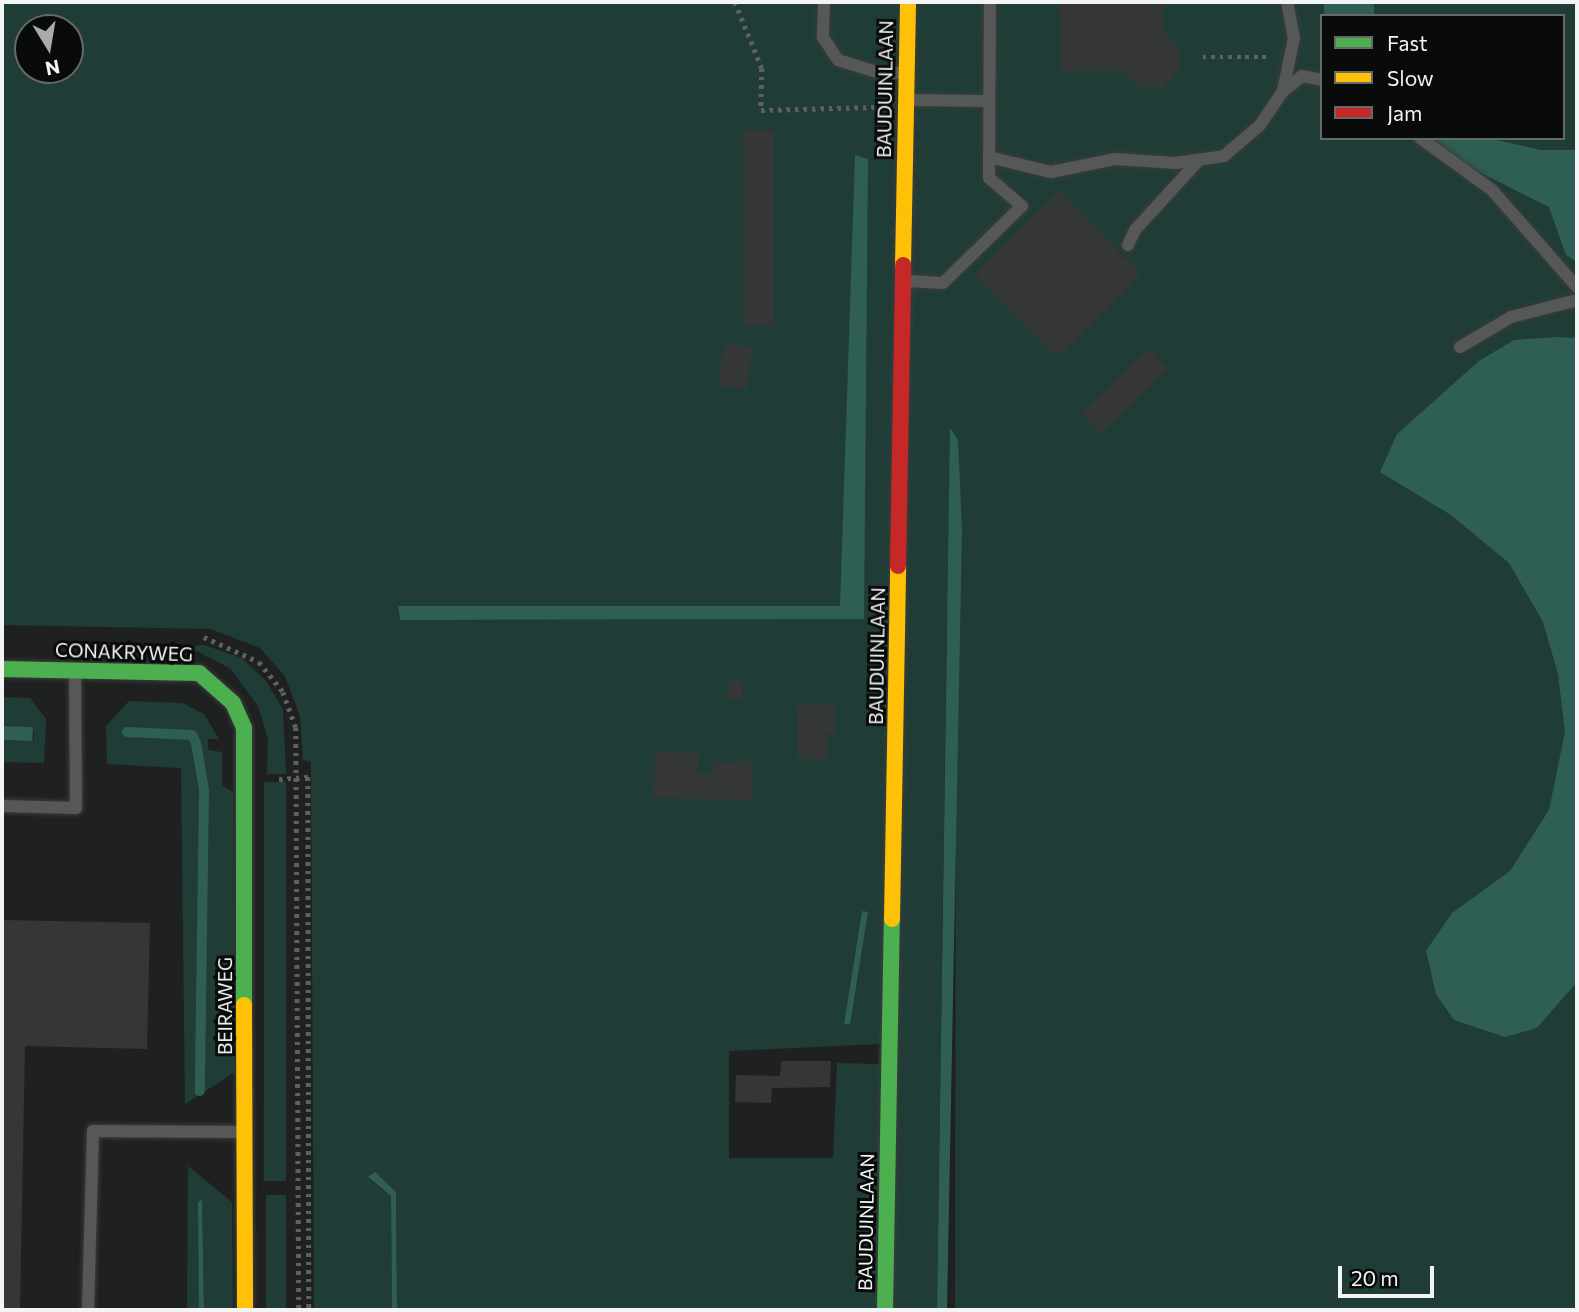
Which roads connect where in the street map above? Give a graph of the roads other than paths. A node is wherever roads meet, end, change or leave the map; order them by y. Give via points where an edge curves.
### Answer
1 (824, 2) edge
2 (908, 2) edge
3 (990, 2) edge
4 (1287, 2) edge
5 (907, 73) junction
6 (1320, 79) edge
7 (1283, 91) junction
8 (989, 101) junction
9 (906, 104) junction
10 (1423, 140) edge
11 (989, 157) junction
12 (1199, 160) junction
13 (1128, 244) dead end
14 (904, 281) junction
15 (1577, 287) edge
16 (1577, 300) edge
17 (1460, 347) dead end
18 (2, 669) edge
19 (75, 671) junction
20 (233, 703) joint
21 (2, 806) edge
22 (245, 1132) junction
23 (88, 1310) edge
24 (245, 1310) edge
25 (885, 1310) edge

1 - 5 lane via 822,37 838,60 880,73
2 - 5 street, BAUDUINLAAN
3 - 8 lane
4 - 7 lane via 1294,38
5 - 9 street, BAUDUINLAAN
6 - 7 lane via 1302,76
7 - 12 lane via 1260,125 1224,156
8 - 9 lane
8 - 11 lane
9 - 14 street, BAUDUINLAAN
10 - 15 lane via 1492,190
11 - 12 lane via 1051,172 1115,159
11 - 14 lane via 989,178 1022,206 943,283
12 - 13 lane via 1135,230
14 - 25 street, BAUDUINLAAN
16 - 17 lane via 1511,317
18 - 19 street, CONAKRYWEG
19 - 20 street, CONAKRYWEG via 199,673
19 - 21 lane via 76,808
20 - 22 street, BEIRAWEG via 244,728
22 - 23 lane via 93,1131
22 - 24 street, BEIRAWEG

